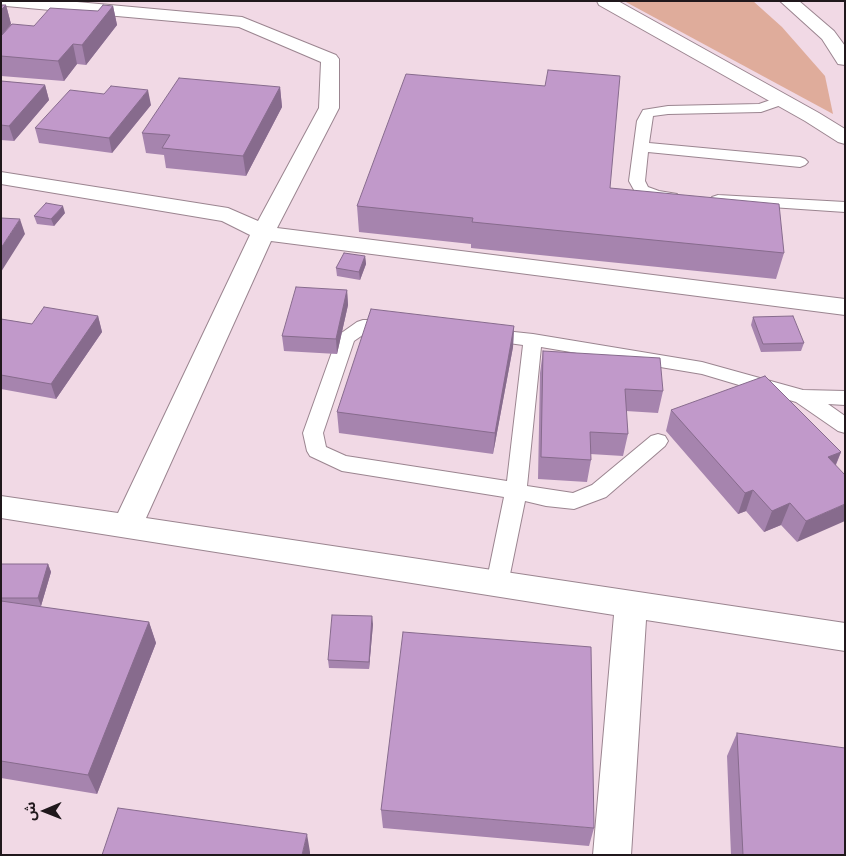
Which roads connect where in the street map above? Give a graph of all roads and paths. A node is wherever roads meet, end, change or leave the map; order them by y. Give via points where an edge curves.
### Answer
1 (6, 1) edge
2 (605, 1) edge
3 (788, 1) edge
4 (845, 60) edge
5 (782, 100) junction
6 (845, 138) edge
7 (641, 147) junction
8 (800, 162) dead end
9 (1, 178) edge
10 (685, 198) edge
11 (705, 199) edge
12 (845, 207) edge
13 (263, 233) junction
14 (845, 307) edge
15 (412, 328) edge
16 (470, 333) edge
17 (534, 340) junction
18 (804, 397) junction
19 (845, 398) edge
20 (845, 426) edge
21 (658, 441) dead end
22 (516, 491) junction
23 (1, 508) edge
24 (126, 527) junction
25 (497, 584) junction
26 (631, 605) junction
27 (845, 638) edge
28 (612, 855) edge

1 - 13 street via 242,22 330,59 329,108
2 - 5 street
3 - 4 street via 828,35
5 - 6 street
5 - 7 lane via 761,108 648,113
7 - 8 lane
7 - 10 lane via 637,180 642,190 656,196
9 - 13 street via 228,215
11 - 12 lane
13 - 14 street
13 - 24 street
15 - 22 lane via 363,326 346,338 313,433 318,450 342,463
16 - 17 lane
17 - 18 lane via 702,368
17 - 22 lane via 528,369
18 - 19 lane
18 - 20 lane
21 - 22 lane via 599,491 574,501
22 - 25 lane
23 - 24 street
24 - 25 street
25 - 26 street
26 - 27 street
26 - 28 street

